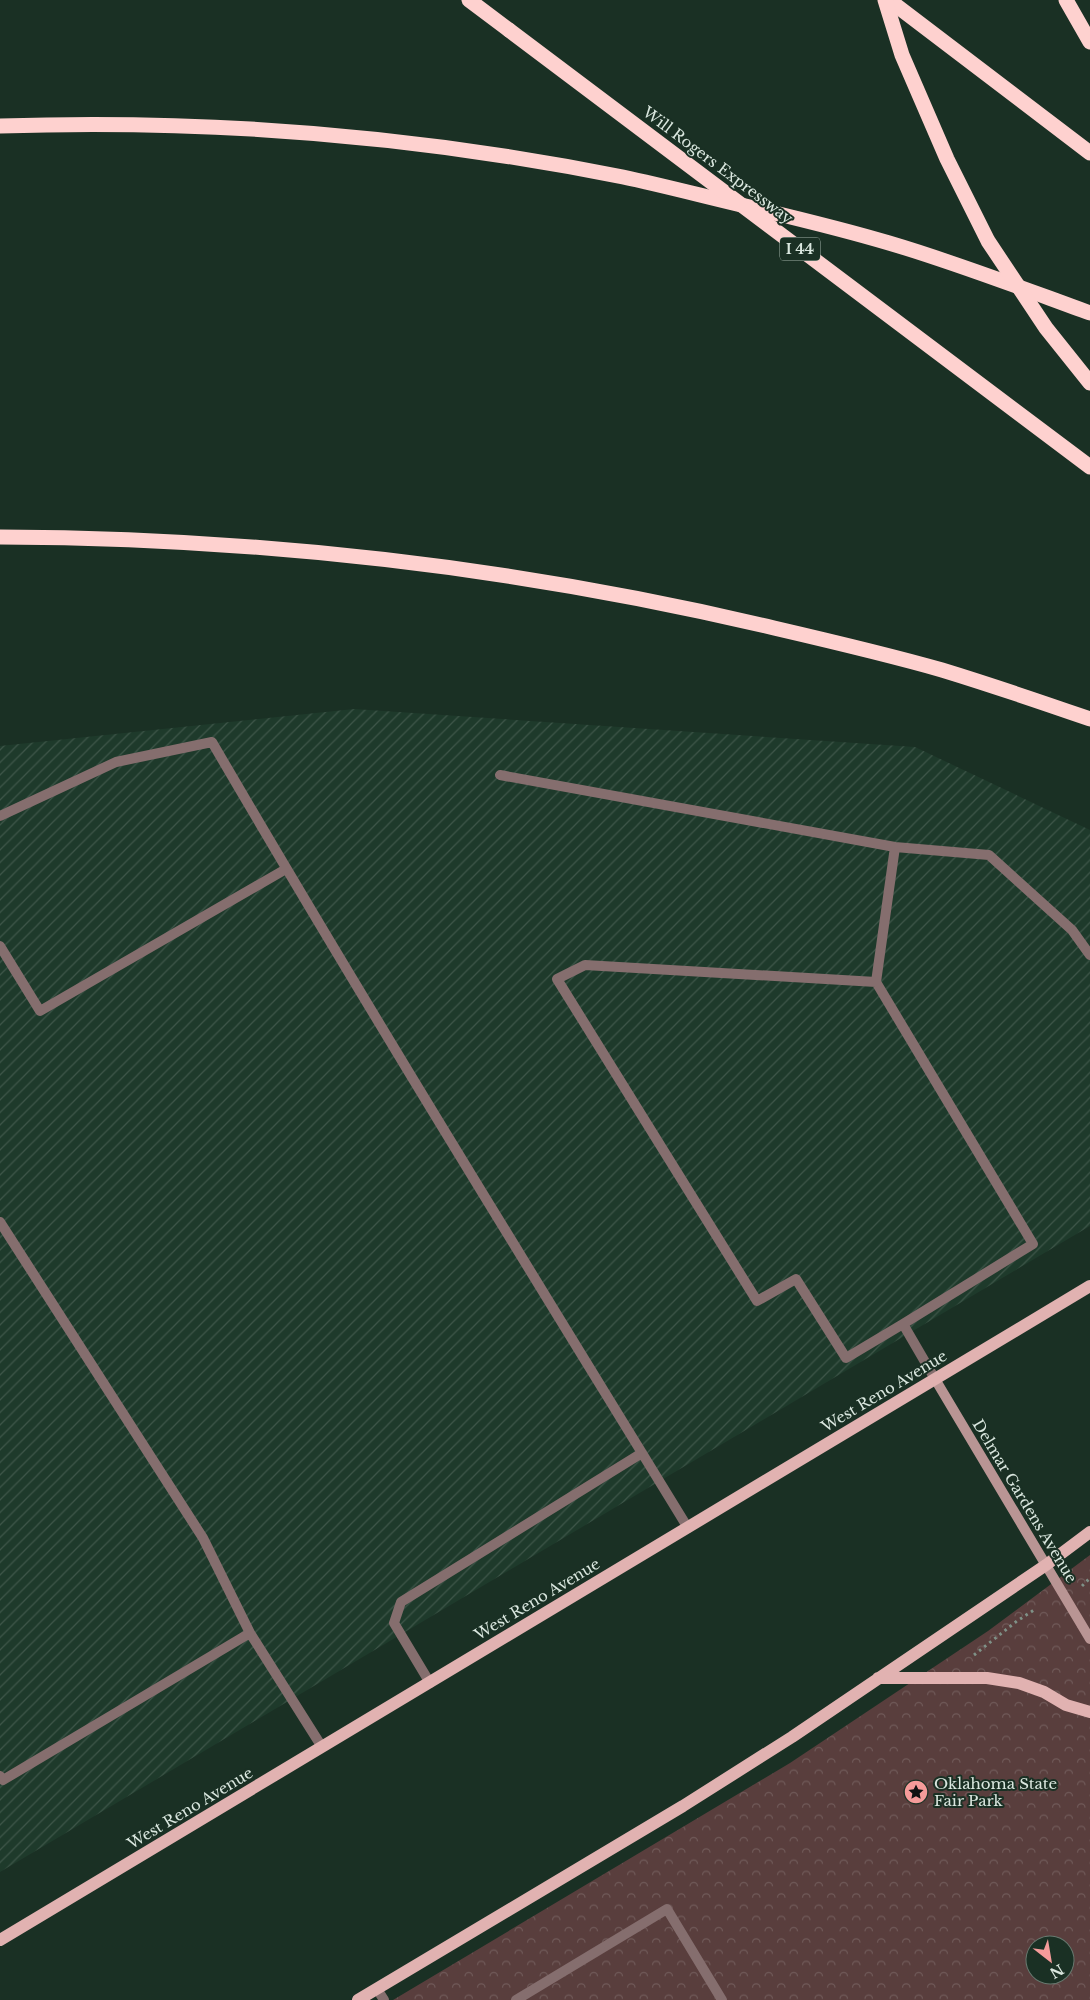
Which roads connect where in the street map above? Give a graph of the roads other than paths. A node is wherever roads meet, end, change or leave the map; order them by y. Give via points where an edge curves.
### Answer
1 (469, 0) edge
2 (886, 0) edge
3 (889, 0) edge
4 (1066, 0) edge
5 (1090, 42) edge
6 (0, 126) edge
7 (1090, 153) edge
8 (1090, 313) edge
9 (1090, 383) edge
10 (1090, 467) edge
11 (0, 537) edge
12 (1090, 719) edge
13 (500, 775) dead end
14 (0, 816) edge
15 (895, 846) junction
16 (286, 869) junction
17 (0, 946) edge
18 (1090, 955) edge
19 (876, 982) junction
20 (0, 1222) edge
21 (1090, 1286) edge
22 (903, 1324) junction
23 (935, 1379) junction
24 (642, 1453) junction
25 (688, 1528) junction
26 (1090, 1532) edge
27 (1046, 1565) junction
28 (250, 1633) junction
29 (1090, 1639) edge
30 (878, 1678) junction
31 (430, 1683) junction
32 (1090, 1712) edge
33 (322, 1747) junction
34 (0, 1776) edge
35 (0, 1940) edge
36 (380, 1994) edge
37 (358, 2000) edge
38 (516, 2000) edge
39 (722, 2000) edge

1 - 10 highway, Will Rogers Expressway / I 44, bridge
2 - 9 highway, bridge via 902,55 988,241 1046,328
3 - 7 highway
4 - 5 highway
6 - 8 highway via 100,124 245,130 396,141 541,163 633,180 890,243
11 - 12 highway via 292,549 543,580 646,599 841,643 941,670
13 - 15 lane
14 - 16 lane via 116,762 212,742
15 - 18 lane via 989,855 1072,930
15 - 19 lane
16 - 17 lane via 40,1011
16 - 24 lane
19 - 22 lane via 1033,1244
19 - 22 lane via 585,965 557,979 757,1300 796,1279 846,1358
20 - 28 lane via 203,1538
21 - 23 main road, West Reno Avenue
22 - 23 lane
23 - 25 main road, West Reno Avenue
23 - 27 street, Delmar Gardens Avenue
24 - 25 lane
24 - 31 lane via 401,1602 394,1624
25 - 31 main road, West Reno Avenue
26 - 27 main road
27 - 29 street, Delmar Gardens Avenue
27 - 30 main road
28 - 33 lane
28 - 34 lane via 3,1780
30 - 32 main road via 987,1678 1019,1683 1066,1705
30 - 36 main road via 792,1737
31 - 33 main road, West Reno Avenue
33 - 35 main road, West Reno Avenue
36 - 37 main road
38 - 39 lane via 667,1909

